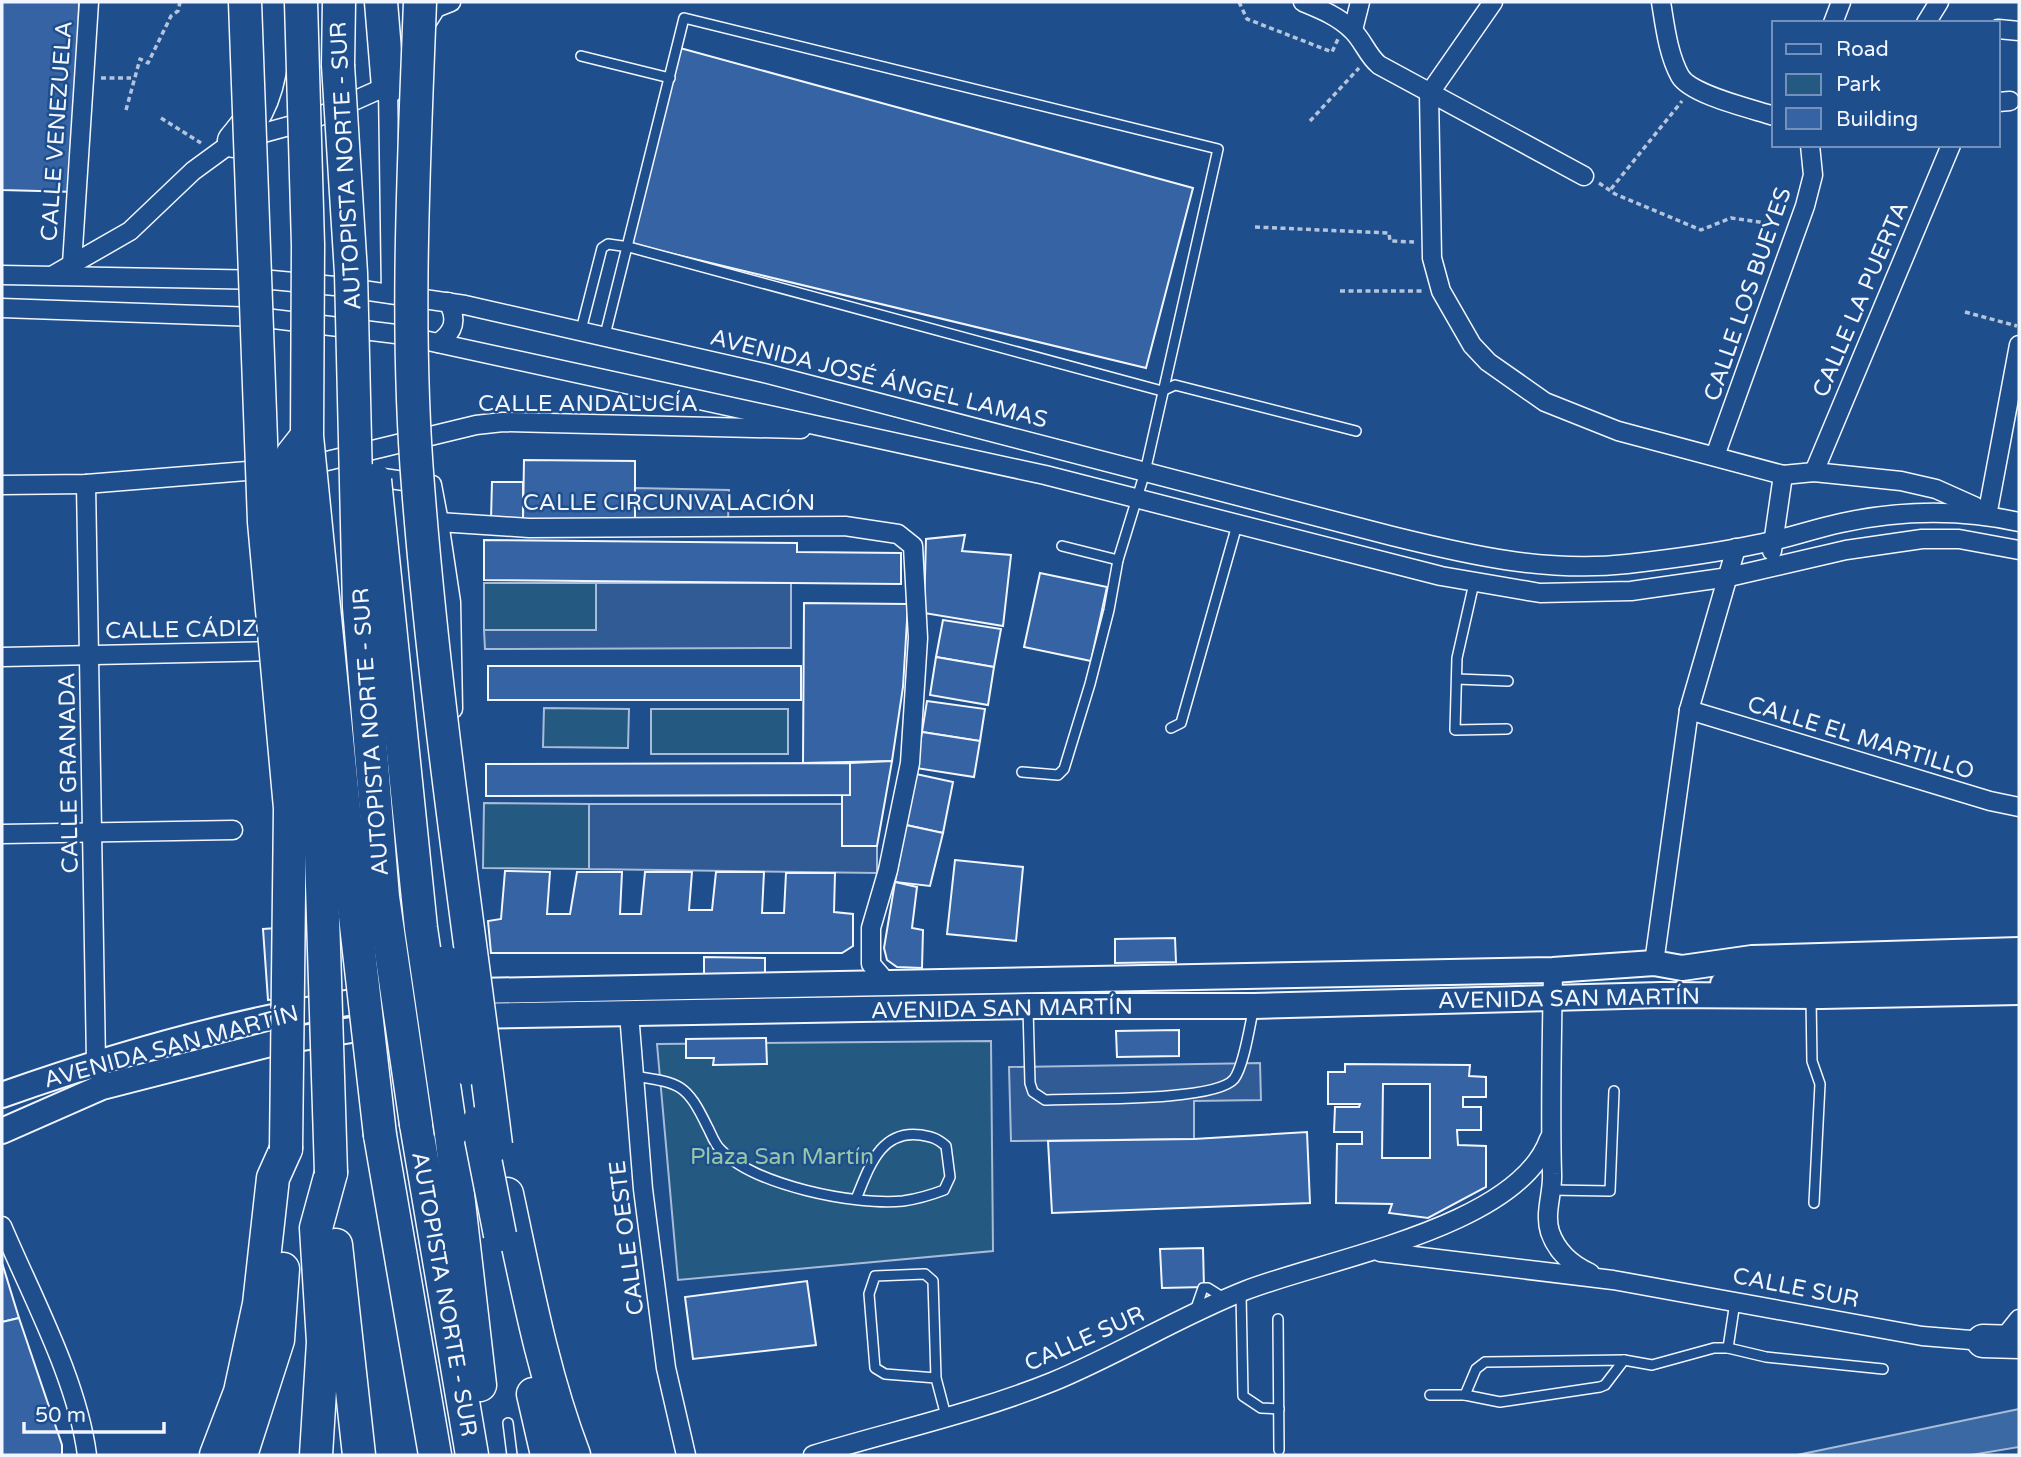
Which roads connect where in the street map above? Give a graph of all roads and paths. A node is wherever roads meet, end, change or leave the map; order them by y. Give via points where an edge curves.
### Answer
1 (89, 2) edge
2 (180, 2) edge
3 (245, 2) edge
4 (274, 2) edge
5 (301, 2) edge
6 (339, 2) edge
7 (381, 2) edge
8 (420, 2) edge
9 (451, 2) edge
10 (1238, 2) edge
11 (1303, 2) edge
12 (1360, 2) edge
13 (1493, 2) edge
14 (1661, 2) edge
15 (1841, 2) edge
16 (1939, 2) edge
17 (1834, 21) edge
18 (1927, 21) edge
19 (1348, 27) junction
20 (2000, 29) edge
21 (2019, 32) edge
22 (581, 56) dead end
23 (1369, 57) junction
24 (132, 78) junction
25 (670, 78) junction
26 (85, 79) junction
27 (388, 87) junction
28 (1693, 87) junction
29 (1429, 94) junction
30 (126, 110) dead end
31 (1772, 115) edge
32 (161, 118) dead end
33 (1311, 121) dead end
34 (226, 147) junction
35 (1810, 147) edge
36 (1950, 147) edge
37 (1584, 176) joint
38 (1611, 188) junction
39 (1255, 227) dead end
40 (1797, 230) junction
41 (1430, 243) junction
42 (629, 247) junction
43 (72, 264) junction
44 (351, 273) junction
45 (2, 275) edge
46 (52, 275) junction
47 (1340, 291) dead end
48 (1441, 291) junction
49 (390, 294) junction
50 (448, 302) junction
51 (2, 308) edge
52 (1965, 312) dead end
53 (2019, 327) edge
54 (581, 330) junction
55 (606, 335) junction
56 (438, 343) junction
57 (2019, 345) edge
58 (1162, 391) junction
59 (844, 430) junction
60 (1356, 431) dead end
61 (307, 436) junction
62 (1715, 456) junction
63 (307, 467) junction
64 (1145, 472) junction
65 (1814, 472) junction
66 (1783, 475) junction
67 (86, 484) junction
68 (2, 485) edge
69 (1138, 500) junction
70 (1987, 516) junction
71 (439, 522) junction
72 (2019, 522) edge
73 (1237, 524) junction
74 (1775, 540) junction
75 (1062, 546) dead end
76 (1736, 548) junction
77 (2019, 550) edge
78 (1118, 560) junction
79 (1768, 567) junction
80 (1729, 577) junction
81 (1474, 583) junction
82 (361, 649) dead end
83 (90, 656) junction
84 (2, 657) edge
85 (1457, 679) junction
86 (1508, 681) dead end
87 (397, 699) junction
88 (1689, 710) junction
89 (1171, 728) dead end
90 (1507, 729) dead end
91 (1022, 772) dead end
92 (2019, 807) edge
93 (233, 830) dead end
94 (94, 833) junction
95 (2, 834) edge
96 (2019, 950) edge
97 (1654, 963) junction
98 (1682, 968) junction
99 (1553, 970) junction
100 (2019, 972) edge
101 (1763, 978) junction
102 (888, 984) junction
103 (466, 989) junction
104 (2019, 992) edge
105 (1661, 995) junction
106 (1811, 996) junction
107 (1553, 997) junction
108 (1028, 1006) junction
109 (1254, 1006) junction
110 (629, 1013) junction
111 (96, 1062) junction
112 (634, 1076) junction
113 (102, 1087) junction
114 (1614, 1091) dead end
115 (2, 1095) edge
116 (2, 1131) edge
117 (1549, 1139) junction
118 (496, 1145) junction
119 (286, 1149) junction
120 (331, 1174) junction
121 (1551, 1189) junction
122 (856, 1199) junction
123 (1814, 1203) dead end
124 (2, 1226) edge
125 (500, 1235) junction
126 (1370, 1252) junction
127 (1600, 1278) junction
128 (1233, 1296) junction
129 (1735, 1300) junction
130 (1278, 1319) dead end
131 (2019, 1319) edge
132 (1983, 1341) junction
133 (2019, 1342) edge
134 (1728, 1348) junction
135 (1624, 1360) junction
136 (1883, 1369) dead end
137 (936, 1378) junction
138 (1430, 1395) dead end
139 (1465, 1395) junction
140 (1279, 1409) junction
141 (946, 1416) junction
142 (508, 1423) dead end
143 (1279, 1450) dead end
144 (354, 1454) edge
145 (87, 1455) edge
146 (216, 1455) edge
147 (241, 1455) edge
148 (316, 1455) edge
149 (435, 1455) edge
150 (472, 1455) edge
151 (490, 1455) edge
152 (512, 1455) edge
153 (547, 1455) edge
154 (573, 1455) edge
155 (686, 1455) edge
156 (813, 1455) edge

1 - 26 street, CALLE VENEZUELA
2 - 24 path via 148,63 140,60
3 - 119 highway, bridge via 264,522 290,808
4 - 34 highway via 274,35 258,109
5 - 61 highway, AUTOPISTA NORTE - SUR, bridge via 308,245
6 - 44 highway, AUTOPISTA NORTE - SUR, bridge via 338,65
7 - 27 highway
8 - 118 highway, bridge via 410,285 418,485
9 - 27 street via 436,8 408,74
10 - 19 path via 1247,19 1332,52
11 - 19 street
12 - 19 street
13 - 29 street
14 - 28 street via 1681,77
15 - 17 street
16 - 18 street
19 - 23 street
20 - 21 street
22 - 25 lane
23 - 29 street
23 - 33 path
24 - 26 path
24 - 30 path
25 - 42 lane
25 - 58 lane via 684,18 1218,149
26 - 43 street, CALLE VENEZUELA
27 - 34 street via 311,120
27 - 49 street
28 - 31 street
28 - 38 path
29 - 37 street
29 - 41 street
32 - 34 path
34 - 43 street via 193,171 130,231
35 - 40 street, CALLE LOS BUEYES via 1813,175
36 - 65 street, CALLE LA PUERTA
37 - 38 path
38 - 40 path via 1615,194 1701,230 1731,218 1768,221
39 - 41 path via 1389,233 1390,241
40 - 62 street, CALLE LOS BUEYES
41 - 48 street
42 - 54 lane via 608,244 603,248
42 - 55 lane
42 - 58 lane
43 - 46 street
44 - 87 highway, bridge
44 - 150 highway, AUTOPISTA NORTE - SUR, bridge via 359,607 383,897
45 - 46 street, AVENIDA JOSÉ ÁNGEL LAMAS
46 - 49 street, AVENIDA JOSÉ ÁNGEL LAMAS via 272,280
47 - 48 path
48 - 62 street via 1472,345 1545,401 1618,431
49 - 50 street, AVENIDA JOSÉ ÁNGEL LAMAS
50 - 54 street, AVENIDA JOSÉ ÁNGEL LAMAS
50 - 56 street via 454,324
51 - 56 street via 268,318 349,326
52 - 53 path
54 - 55 street, AVENIDA JOSÉ ÁNGEL LAMAS
55 - 64 street, AVENIDA JOSÉ ÁNGEL LAMAS
56 - 59 street
57 - 70 street
58 - 60 lane via 1175,385
58 - 64 lane
59 - 63 street, CALLE ANDALUCÍA via 503,422
59 - 69 street
61 - 120 highway, bridge via 292,455 283,487 321,853
61 - 149 highway, AUTOPISTA NORTE - SUR, bridge via 380,1135
62 - 66 street
63 - 67 street, CALLE ANDALUCÍA
63 - 71 street via 432,485
64 - 69 lane
64 - 76 street, AVENIDA JOSÉ ÁNGEL LAMAS via 1392,537 1503,560 1581,567
65 - 66 street
65 - 70 street via 1936,489
66 - 74 street
67 - 68 street, CALLE ANDALUCÍA
67 - 83 street, CALLE GRANADA
69 - 73 street
69 - 78 lane
70 - 72 street
70 - 74 street, AVENIDA JOSÉ ÁNGEL LAMAS via 1920,512 1841,523
71 - 102 street, CALLE CIRCUNVALACIÓN via 529,528 845,526 898,534 913,546 918,638 910,763 888,870 870,928 871,964
71 - 103 street via 452,627 454,813 471,977
73 - 81 street
73 - 89 lane via 1181,723
74 - 76 street, AVENIDA JOSÉ ÁNGEL LAMAS
74 - 79 street
75 - 78 lane
76 - 80 street
77 - 79 street via 1959,539 1922,539
78 - 91 lane via 1106,622 1064,769 1058,775
79 - 80 street
80 - 81 street via 1581,594
80 - 88 street
81 - 85 lane via 1457,658
82 - 83 street, CALLE CÁDIZ
83 - 84 street, CALLE CÁDIZ
83 - 94 street, CALLE GRANADA
85 - 86 lane
85 - 90 lane via 1455,730
87 - 125 highway, bridge
87 - 151 highway, bridge via 421,928
88 - 92 street, CALLE EL MARTILLO
88 - 97 street
93 - 94 street
94 - 95 street
94 - 111 street, CALLE GRANADA
96 - 98 main road, AVENIDA SAN MARTÍN via 1752,958
97 - 98 main road, AVENIDA SAN MARTÍN
97 - 99 main road, AVENIDA SAN MARTÍN
98 - 101 main road
99 - 102 main road, AVENIDA SAN MARTÍN
99 - 107 street, CALLE SUR
100 - 101 main road
101 - 105 main road
102 - 103 main road, AVENIDA SAN MARTÍN
103 - 111 main road, AVENIDA SAN MARTÍN via 326,1005
104 - 106 main road, AVENIDA SAN MARTÍN
105 - 106 main road, AVENIDA SAN MARTÍN
105 - 107 main road, AVENIDA SAN MARTÍN
106 - 123 lane via 1812,1061 1820,1084
107 - 109 main road, AVENIDA SAN MARTÍN
107 - 117 street, CALLE SUR
108 - 109 main road, AVENIDA SAN MARTÍN
108 - 109 lane via 1030,1083 1033,1092 1045,1100 1220,1090 1235,1078
108 - 110 main road, AVENIDA SAN MARTÍN
110 - 112 street, CALLE OESTE
110 - 113 main road, AVENIDA SAN MARTÍN via 467,1016 386,1023 256,1047
111 - 113 street, CALLE GRANADA
111 - 115 main road, AVENIDA SAN MARTÍN
112 - 122 lane via 671,1082 689,1091 719,1149 745,1169 806,1190
112 - 155 street, CALLE OESTE via 666,1368
113 - 116 main road, AVENIDA SAN MARTÍN
114 - 121 lane via 1610,1191
117 - 121 street, CALLE SUR
117 - 126 street, CALLE SUR via 1536,1165 1493,1198 1435,1230
118 - 125 highway, bridge via 503,1214
118 - 154 highway via 530,1300
119 - 146 highway via 273,1178 259,1304 240,1392
119 - 147 highway via 278,1340
120 - 144 highway
120 - 148 highway via 316,1228 323,1342
121 - 127 street, CALLE SUR via 1548,1219 1553,1240 1570,1261
122 - 122 lane via 900,1201 944,1190 950,1177 946,1146 936,1137 911,1134 887,1141 875,1156
124 - 145 street via 63,1371
125 - 153 highway
126 - 127 street, CALLE SUR
126 - 128 street, CALLE SUR via 1301,1270
127 - 129 street, CALLE SUR
128 - 140 lane via 1243,1396 1252,1405
128 - 141 street, CALLE SUR via 1054,1381
129 - 132 street, CALLE SUR via 1922,1336
129 - 134 lane
130 - 140 lane
131 - 132 street via 2007,1334
132 - 133 highway
134 - 135 lane via 1652,1364
134 - 136 lane via 1766,1357
135 - 139 lane via 1600,1387 1500,1402
135 - 139 lane via 1485,1362 1476,1369
137 - 137 lane via 933,1281 925,1274 876,1276 869,1294 875,1368 885,1374
137 - 141 lane
138 - 139 lane
140 - 143 lane
141 - 156 street, CALLE SUR
142 - 152 lane

